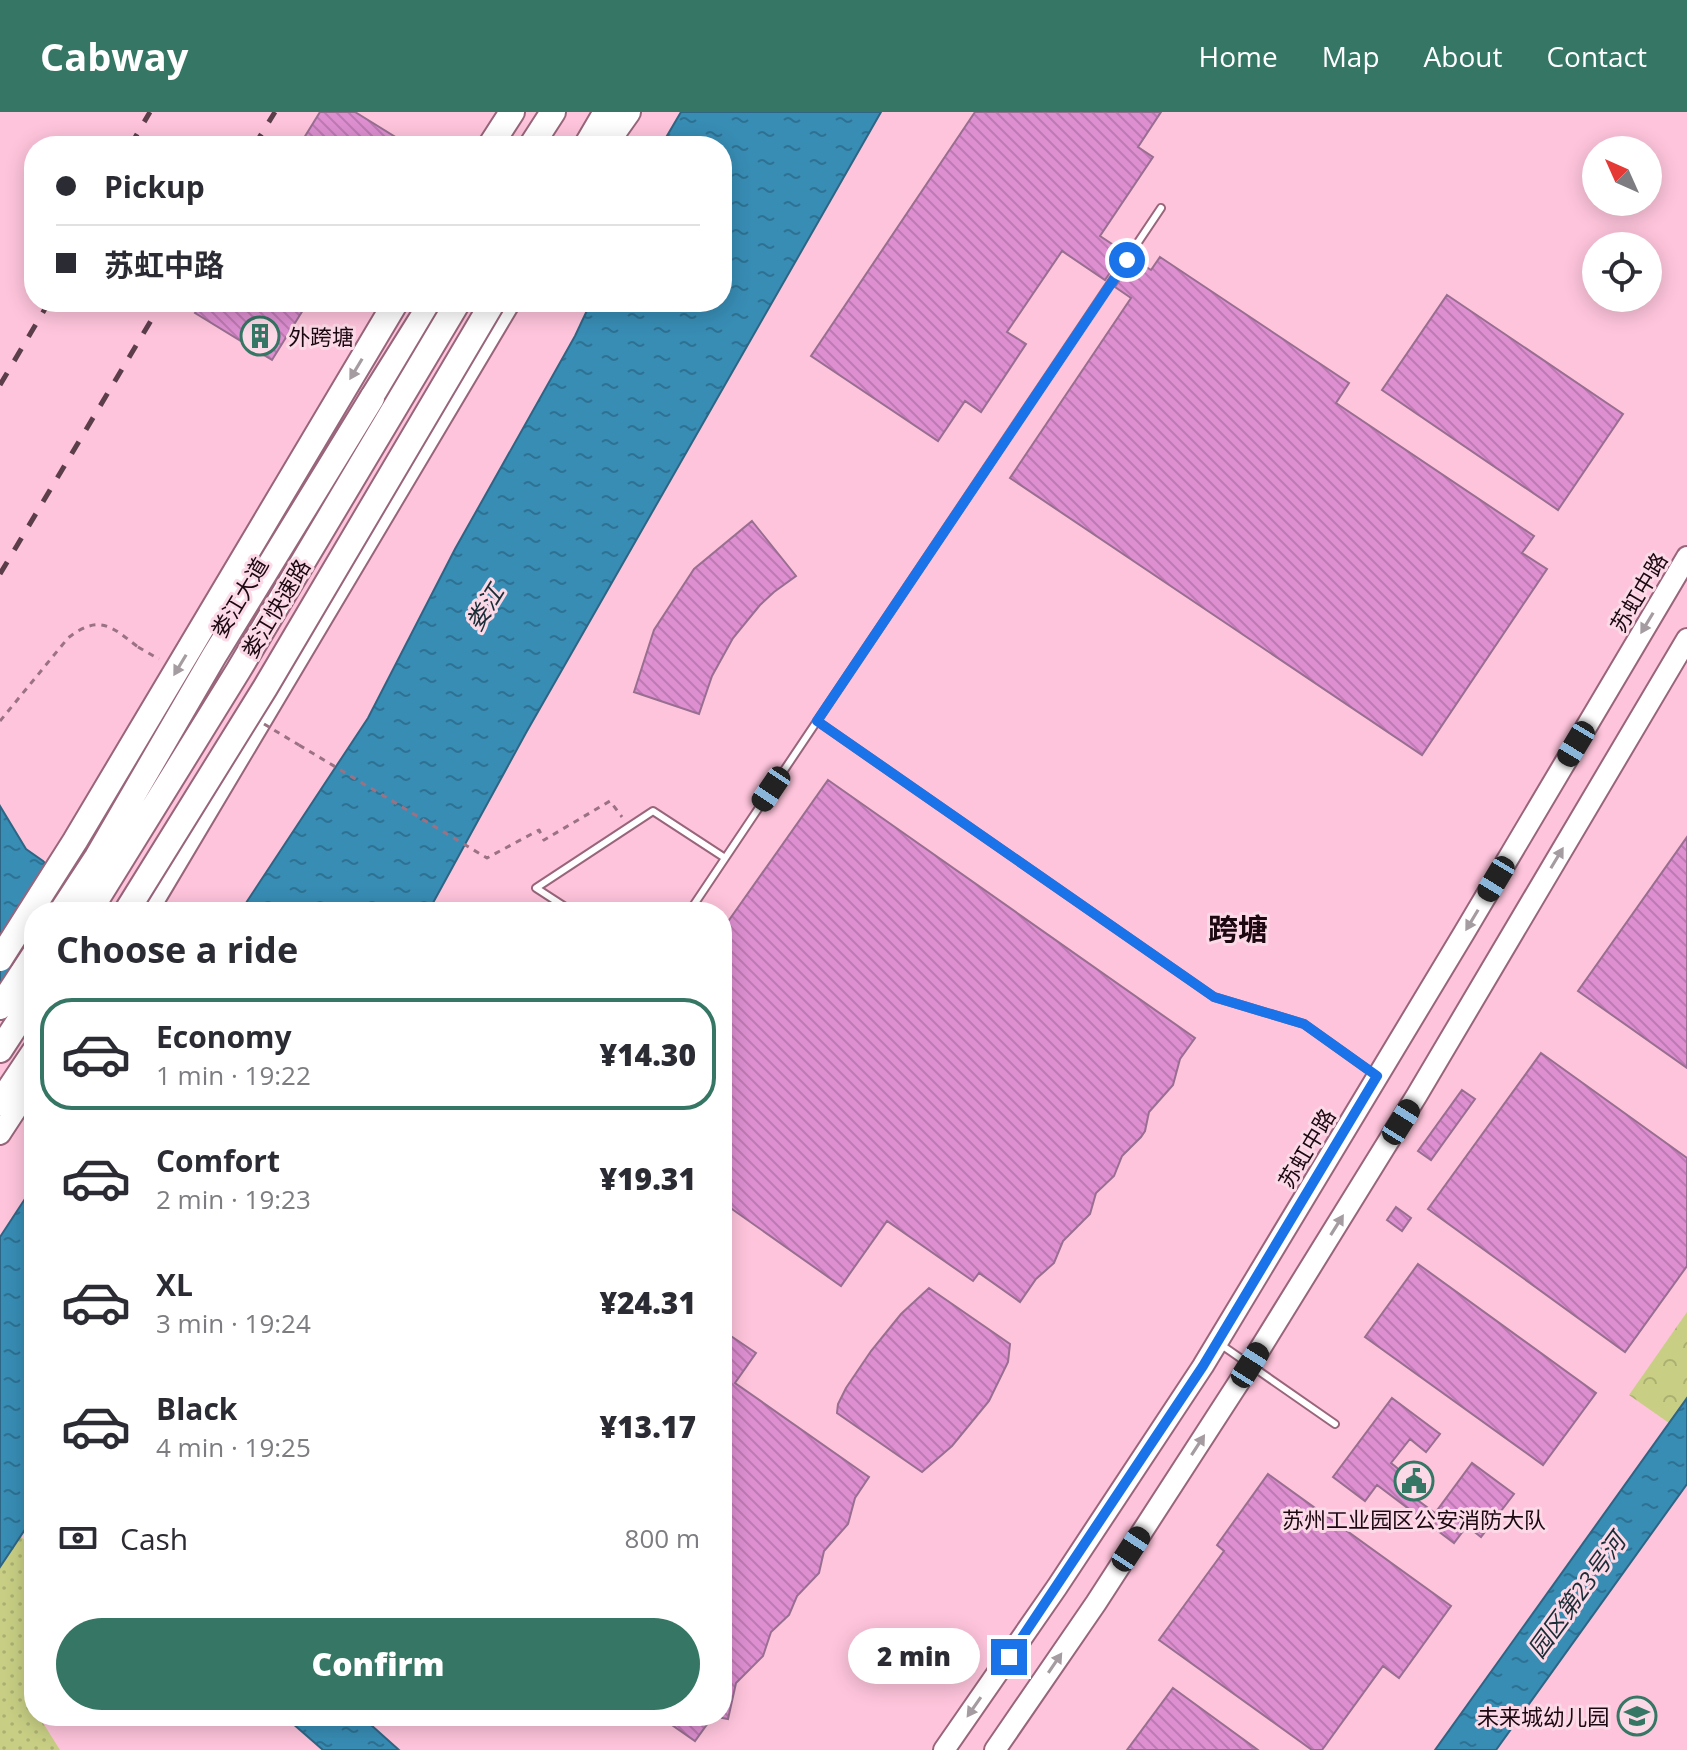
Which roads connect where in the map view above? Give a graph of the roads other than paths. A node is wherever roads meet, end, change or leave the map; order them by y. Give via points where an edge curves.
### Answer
1 (512, 112) edge
2 (553, 112) edge
3 (571, 112) edge
4 (606, 112) edge
5 (626, 112) edge
6 (496, 136) edge
7 (538, 136) edge
8 (557, 136) edge
9 (592, 136) edge
10 (610, 136) edge
11 (1161, 208) dead end
12 (390, 312) edge
13 (426, 312) edge
14 (435, 312) edge
15 (452, 312) edge
16 (487, 312) edge
17 (504, 312) edge
18 (1687, 557) edge
19 (1687, 639) edge
20 (817, 721) junction
21 (725, 858) junction
22 (36, 902) edge
23 (68, 902) edge
24 (88, 902) edge
25 (88, 902) edge
26 (132, 902) edge
27 (153, 902) edge
28 (558, 902) edge
29 (696, 902) edge
30 (24, 921) edge
31 (0, 959) edge
32 (24, 982) edge
33 (17, 1001) edge
34 (0, 1021) edge
35 (0, 1050) edge
36 (24, 1067) edge
37 (1377, 1076) junction
38 (24, 1097) edge
39 (0, 1103) edge
40 (0, 1134) edge
41 (1218, 1342) junction
42 (1250, 1365) junction
43 (1335, 1424) dead end
44 (944, 1750) edge
45 (995, 1750) edge

1 - 6 highway
2 - 7 highway
3 - 8 highway
4 - 9 highway
5 - 10 highway
11 - 20 lane
12 -> 22 highway, bridge
13 - 23 highway, bridge
14 - 24 main road, 娄江大道
15 - 25 highway, 娄江快速路, bridge via 238,671
16 - 26 highway, 娄江快速路, bridge
17 - 27 main road
18 -> 37 main road, 苏虹中路
42 -> 19 main road
20 - 21 lane
20 - 37 lane via 1214,997 1304,1024
21 - 28 lane via 653,811 536,888
21 - 29 lane
30 -> 31 highway, bridge
32 - 33 highway
33 - 34 main road
33 - 35 highway
36 - 39 highway
37 - 41 main road, 苏虹中路
38 - 40 main road
41 - 42 lane
41 -> 44 main road, 苏虹中路
42 - 43 lane
45 -> 42 main road

